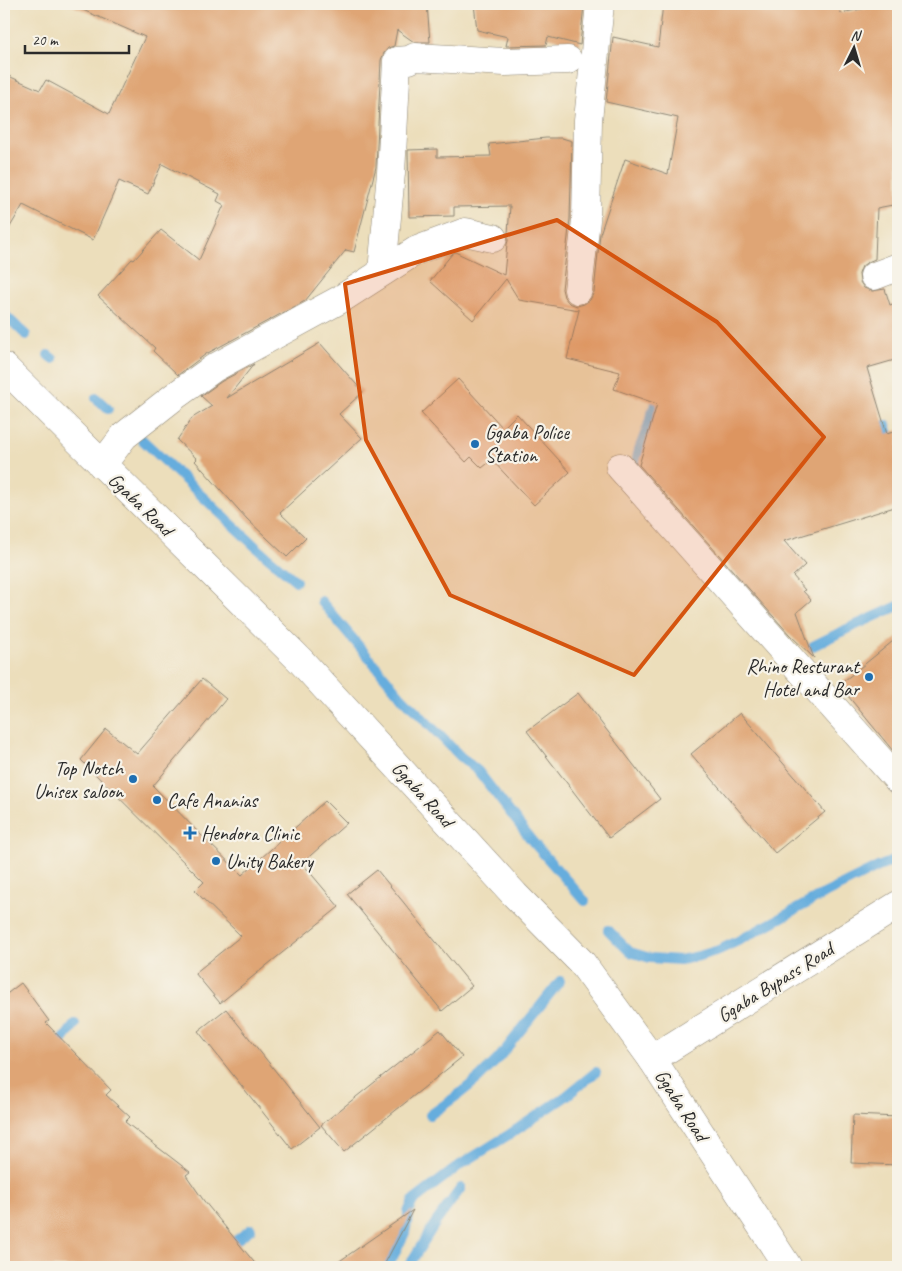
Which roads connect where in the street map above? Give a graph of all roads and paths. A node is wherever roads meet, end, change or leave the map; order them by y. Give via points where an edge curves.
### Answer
1 (600, 4) edge
2 (568, 60) dead end
3 (493, 238) dead end
4 (382, 272) junction
5 (578, 290) dead end
6 (4, 367) edge
7 (102, 465) junction
8 (620, 467) dead end
9 (898, 780) edge
10 (898, 905) edge
11 (652, 1059) junction
12 (788, 1267) edge

1 - 5 street via 588,120 586,220
2 - 4 street via 505,62 415,57 397,62
3 - 4 street via 465,232 418,250
4 - 7 street via 341,299 214,368 124,436
6 - 7 street, Ggaba Road
7 - 11 street, Ggaba Road via 300,660 515,895 582,963
8 - 9 street
10 - 11 street, Ggaba Bypass Road
11 - 12 street, Ggaba Road

